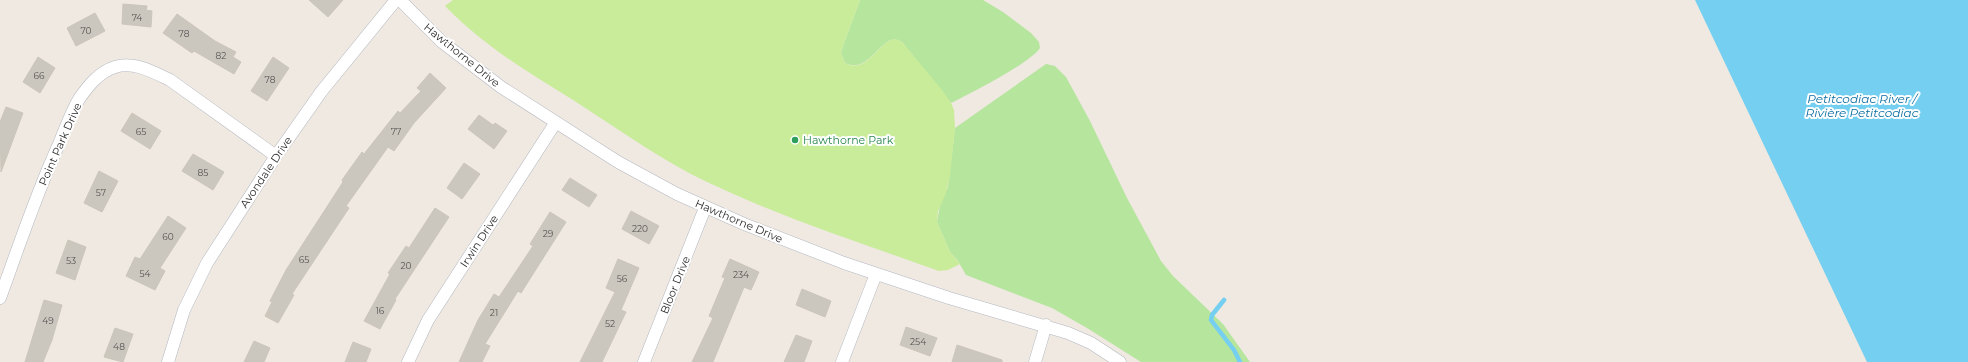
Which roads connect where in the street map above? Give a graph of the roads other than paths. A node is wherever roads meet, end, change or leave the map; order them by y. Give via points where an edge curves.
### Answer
1 (396, 0) edge
2 (400, 0) edge
3 (556, 122) junction
4 (276, 156) junction
5 (705, 208) junction
6 (876, 274) junction
7 (0, 298) edge
8 (1046, 326) junction
9 (168, 362) edge
10 (408, 362) edge
11 (644, 362) edge
12 (842, 362) edge
13 (1035, 362) edge
14 (1120, 362) edge

1 - 4 street, Avondale Drive via 321,92
2 - 3 street, Hawthorne Drive via 442,42 471,66
3 - 5 street, Hawthorne Drive via 618,162
3 - 10 street, Irwin Drive via 428,320
4 - 7 street, Point Park Drive via 170,80 156,73 132,66 106,71 88,86 71,115 49,165
4 - 9 street, Avondale Drive via 201,273 177,328
5 - 6 street, Hawthorne Drive via 808,250
5 - 11 street, Bloor Drive
6 - 8 street, Hawthorne Drive
6 - 12 street
8 - 13 street
8 - 14 street, Hawthorne Drive via 1078,337

